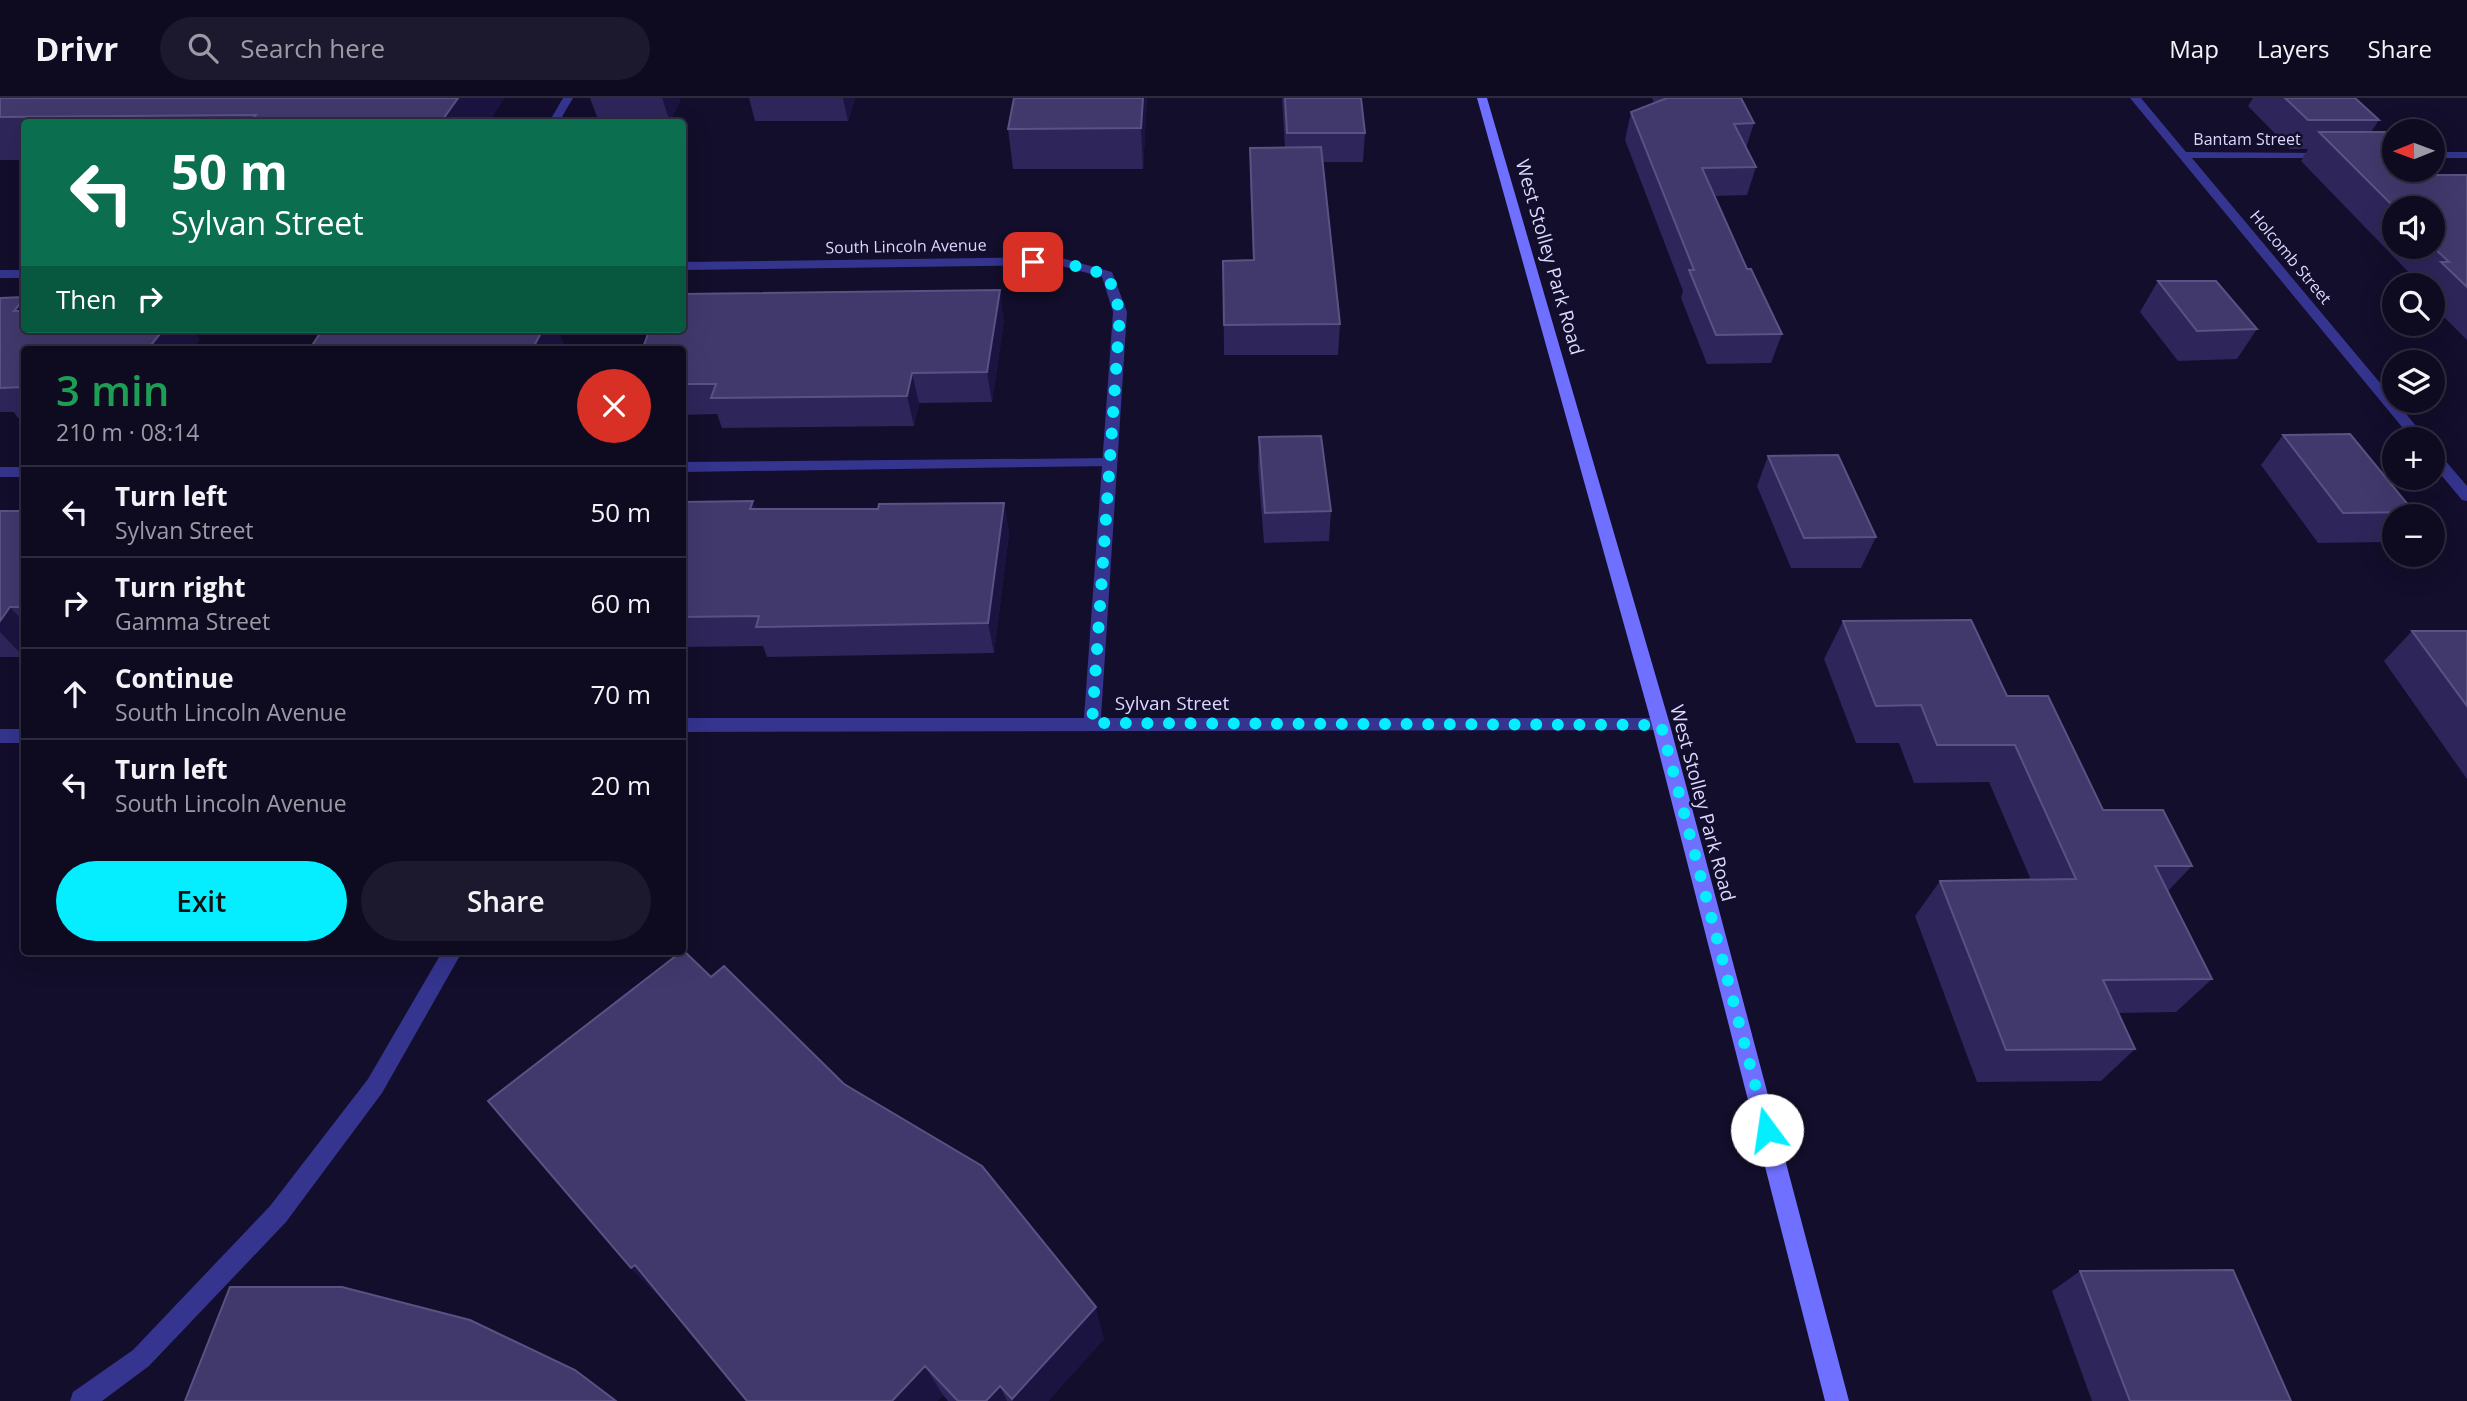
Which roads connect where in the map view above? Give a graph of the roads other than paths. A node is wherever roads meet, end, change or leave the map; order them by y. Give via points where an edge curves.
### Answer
1 (568, 98) edge
2 (1482, 98) edge
3 (2135, 98) edge
4 (556, 119) edge
5 (2183, 155) junction
6 (2341, 155) edge
7 (2445, 155) edge
8 (2467, 155) edge
9 (686, 266) edge
10 (0, 274) edge
11 (21, 274) edge
12 (2410, 427) edge
13 (1110, 463) junction
14 (686, 467) edge
15 (2445, 470) edge
16 (0, 472) edge
17 (21, 472) edge
18 (2467, 496) edge
19 (1092, 723) junction
20 (686, 725) edge
21 (1661, 725) junction
22 (0, 736) edge
23 (21, 736) edge
24 (450, 955) edge
25 (82, 1401) edge
26 (1837, 1401) edge

1 - 4 street
2 - 21 main road, West Stolley Park Road
3 - 5 street, Holcomb Street
5 - 6 street, Bantam Street
5 - 12 street, Holcomb Street
7 - 8 street
9 - 13 street, South Lincoln Avenue via 1058,261 1108,275 1120,312
10 - 11 street
13 - 14 street
13 - 19 street
15 - 18 street
16 - 17 street
19 - 20 street, Sylvan Street
19 - 21 street, Sylvan Street
21 - 26 main road, West Stolley Park Road
22 - 23 street
24 - 25 street via 375,1086 278,1214 141,1358

